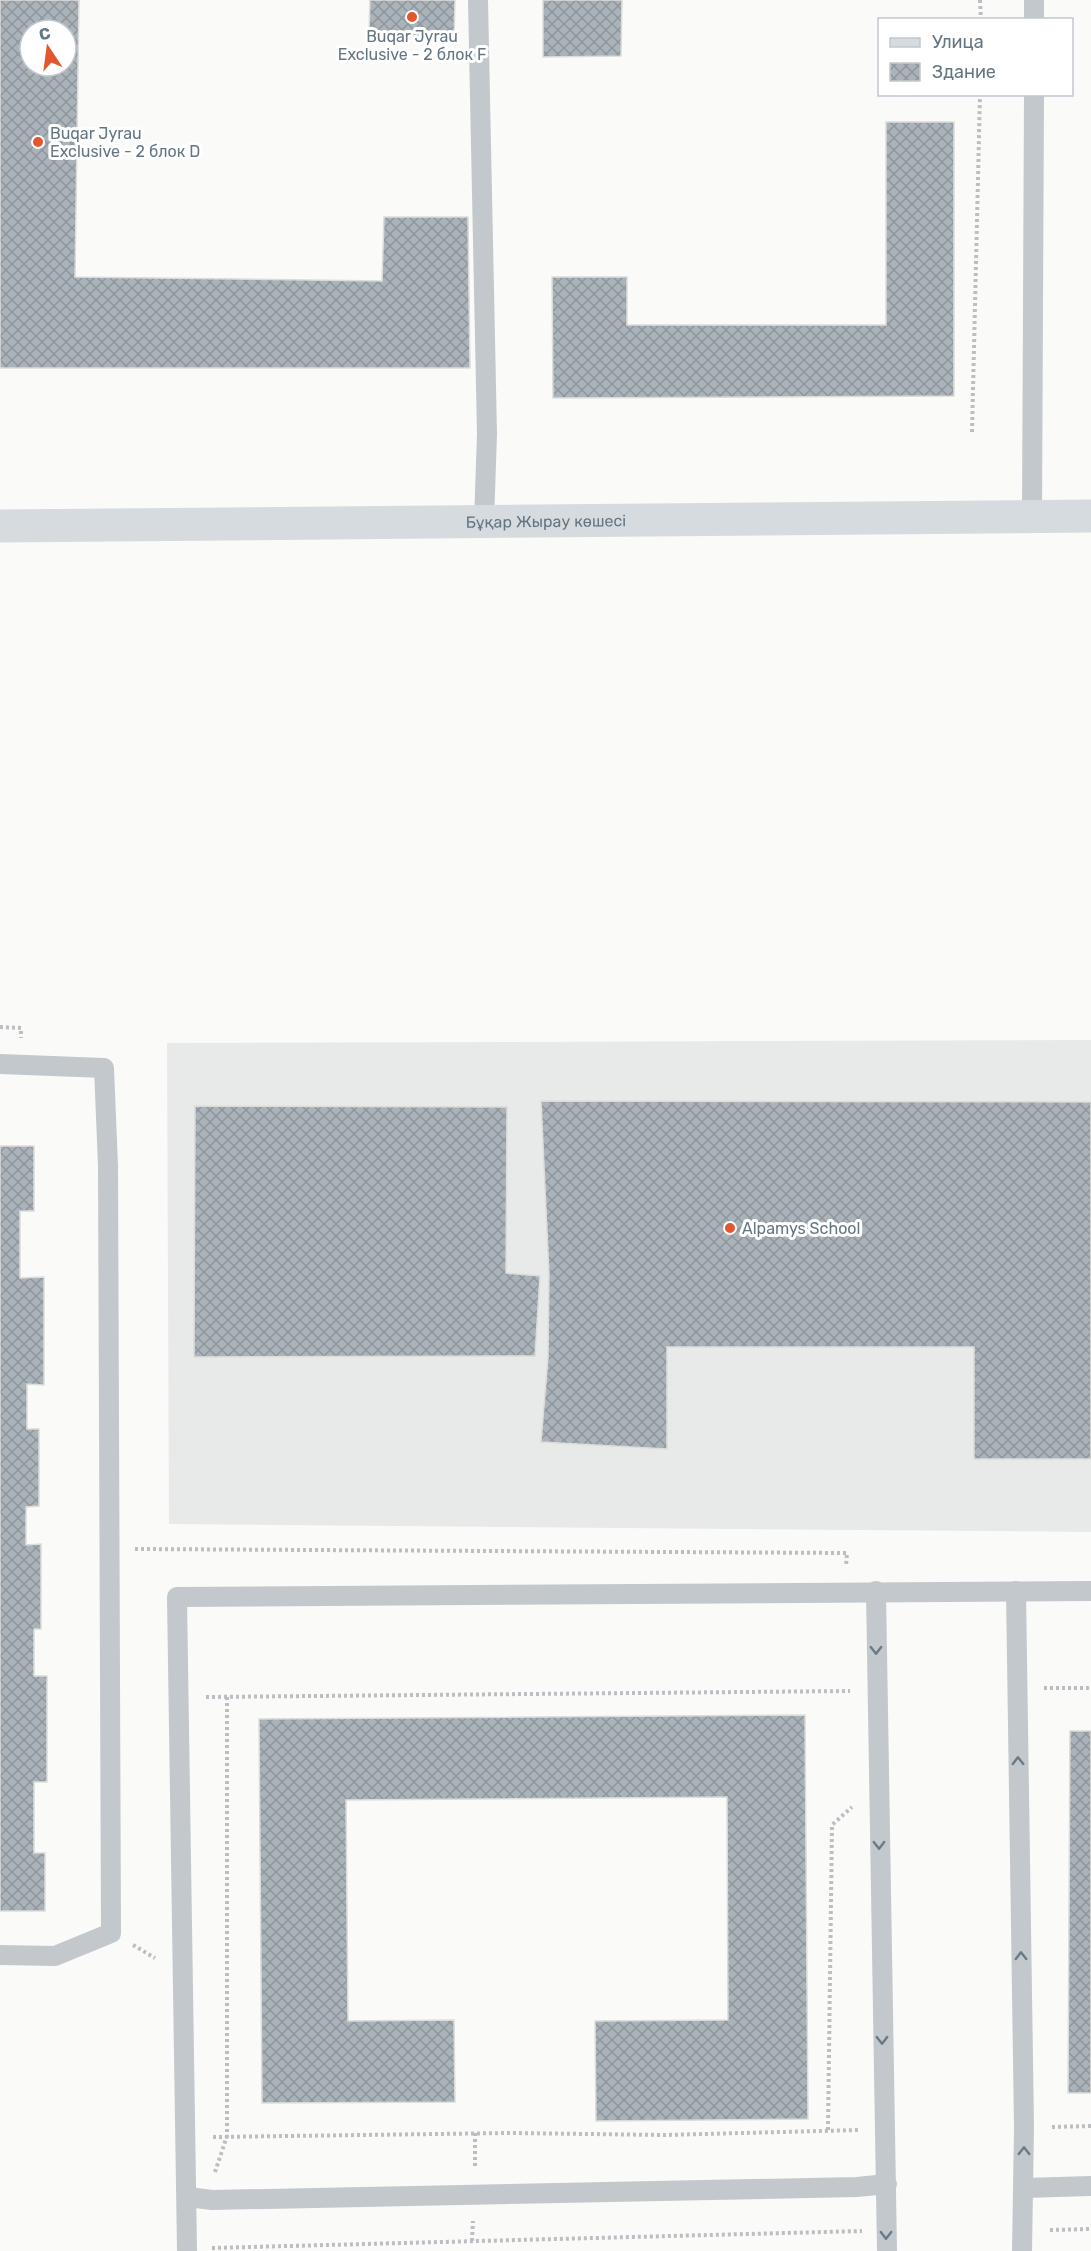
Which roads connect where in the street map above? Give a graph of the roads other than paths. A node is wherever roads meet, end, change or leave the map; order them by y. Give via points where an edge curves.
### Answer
1 (478, 0) edge
2 (1034, 0) edge
3 (1034, 18) edge
4 (1034, 96) edge
5 (1032, 516) junction
6 (1091, 516) edge
7 (484, 522) junction
8 (0, 526) edge
9 (0, 1064) edge
10 (876, 1591) junction
11 (1016, 1591) junction
12 (1091, 1591) edge
13 (0, 1955) edge
14 (887, 2184) junction
15 (1091, 2186) edge
16 (1024, 2188) junction
17 (188, 2197) junction
18 (886, 2242) edge
19 (187, 2249) edge
20 (1022, 2251) edge

1 - 7 lane via 487,434
2 - 3 lane
4 - 5 lane
5 - 6 street, Бұқар Жырау көшесі
5 - 7 street, Бұқар Жырау көшесі
7 - 8 street, Бұқар Жырау көшесі
9 - 13 lane via 104,1068 108,1166 111,1933 56,1956
10 - 11 lane
10 -> 14 lane
10 - 17 lane via 177,1596
11 - 12 lane
16 -> 11 lane
14 - 17 lane via 212,2200
14 -> 18 lane
15 - 16 lane
16 - 20 lane
17 - 19 lane

